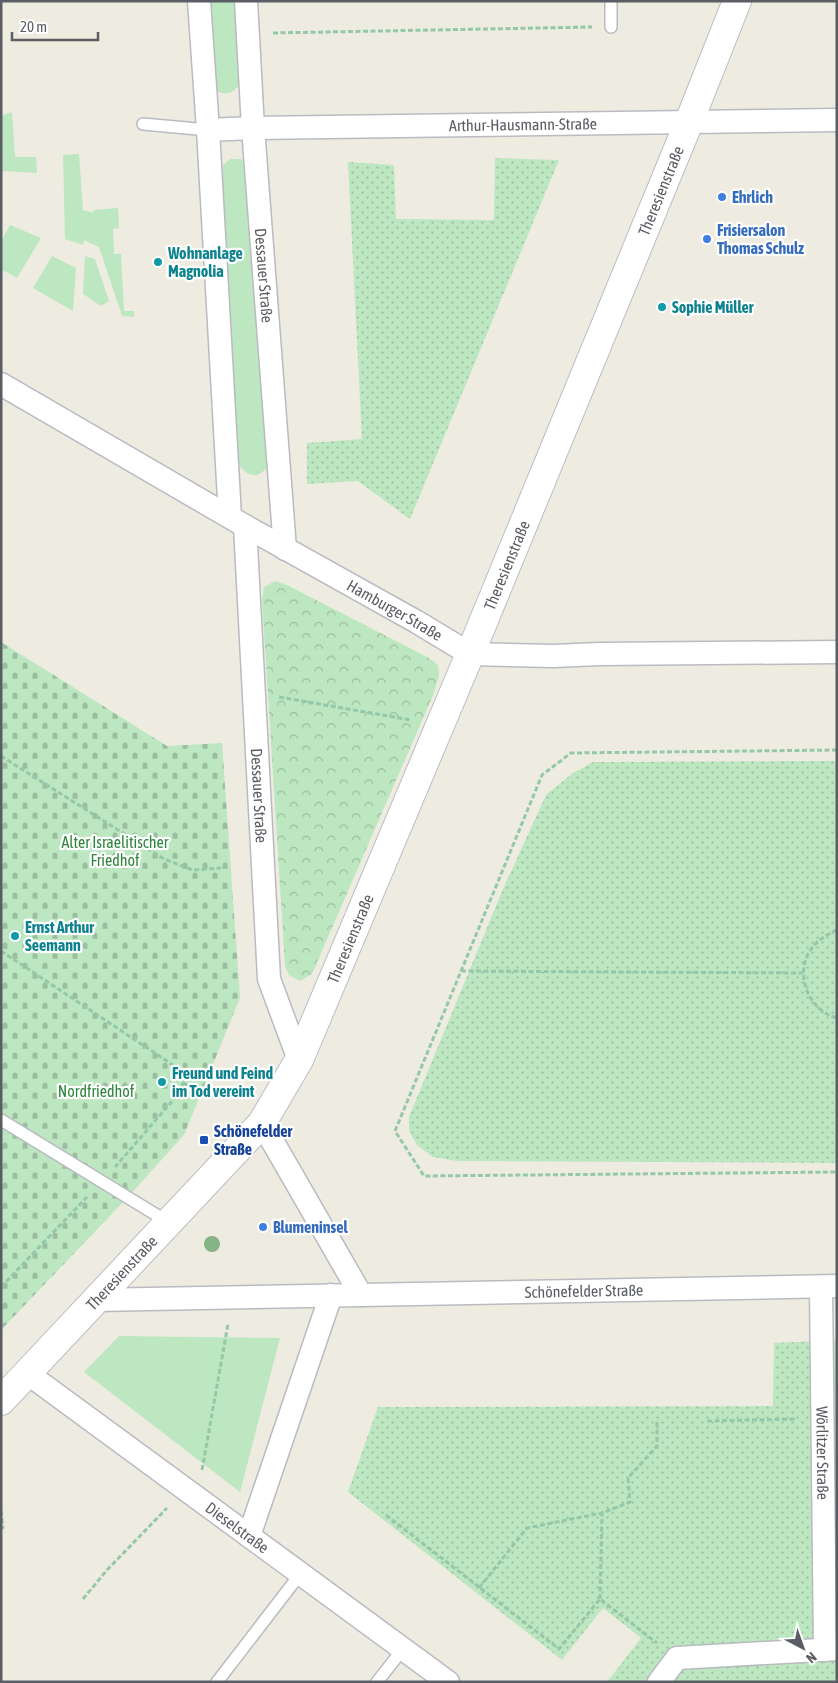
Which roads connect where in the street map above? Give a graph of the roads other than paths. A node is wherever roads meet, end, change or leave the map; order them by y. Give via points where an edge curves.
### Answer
1 (199, 1) edge
2 (246, 1) edge
3 (610, 1) edge
4 (738, 1) edge
5 (611, 27) road end
6 (837, 120) edge
7 (689, 122) junction
8 (143, 124) dead end
9 (254, 128) junction
10 (208, 130) junction
11 (1, 384) edge
12 (237, 521) junction
13 (285, 549) junction
14 (837, 652) edge
15 (470, 654) junction
16 (299, 1060) junction
17 (1, 1120) edge
18 (262, 1123) junction
19 (169, 1223) junction
20 (829, 1287) edge
21 (361, 1295) junction
22 (331, 1296) junction
23 (95, 1300) junction
24 (27, 1373) junction
25 (1, 1401) edge
26 (249, 1536) junction
27 (301, 1573) junction
28 (403, 1649) junction
29 (831, 1650) edge
30 (217, 1682) edge
31 (377, 1682) edge
32 (448, 1682) edge
33 (659, 1682) edge

1 - 10 street, Dessauer Straße
2 - 9 street, Dessauer Straße
3 - 5 lane
4 - 7 main road, Theresienstraße
6 - 7 street, Arthur-Hausmann-Straße
7 - 9 street, Arthur-Hausmann-Straße
7 - 15 main road, Theresienstraße
8 - 10 lane
9 - 10 street, Arthur-Hausmann-Straße
9 - 13 street, Dessauer Straße
10 - 12 street, Dessauer Straße
11 - 12 street, Hamburger Straße
12 - 13 street, Hamburger Straße
12 - 16 street, Dessauer Straße via 253,692 269,979
13 - 15 street, Hamburger Straße
14 - 15 street, Hamburger Straße
15 - 16 main road, Theresienstraße
16 - 18 main road, Theresienstraße
17 - 19 lane
18 - 19 main road, Theresienstraße
18 - 21 street
19 - 23 main road, Theresienstraße
20 - 21 street, Schönefelder Straße
20 - 29 street, Wörlitzer Straße via 822,1419
21 - 22 street, Schönefelder Straße
22 - 23 street, Schönefelder Straße
22 - 26 street
23 - 24 main road, Theresienstraße
24 - 25 main road, Theresienstraße
24 - 26 street, Dieselstraße
26 - 27 street, Dieselstraße
27 - 28 street, Dieselstraße
27 - 30 lane
28 - 31 lane
28 - 32 street, Dieselstraße
29 - 33 street via 677,1658

